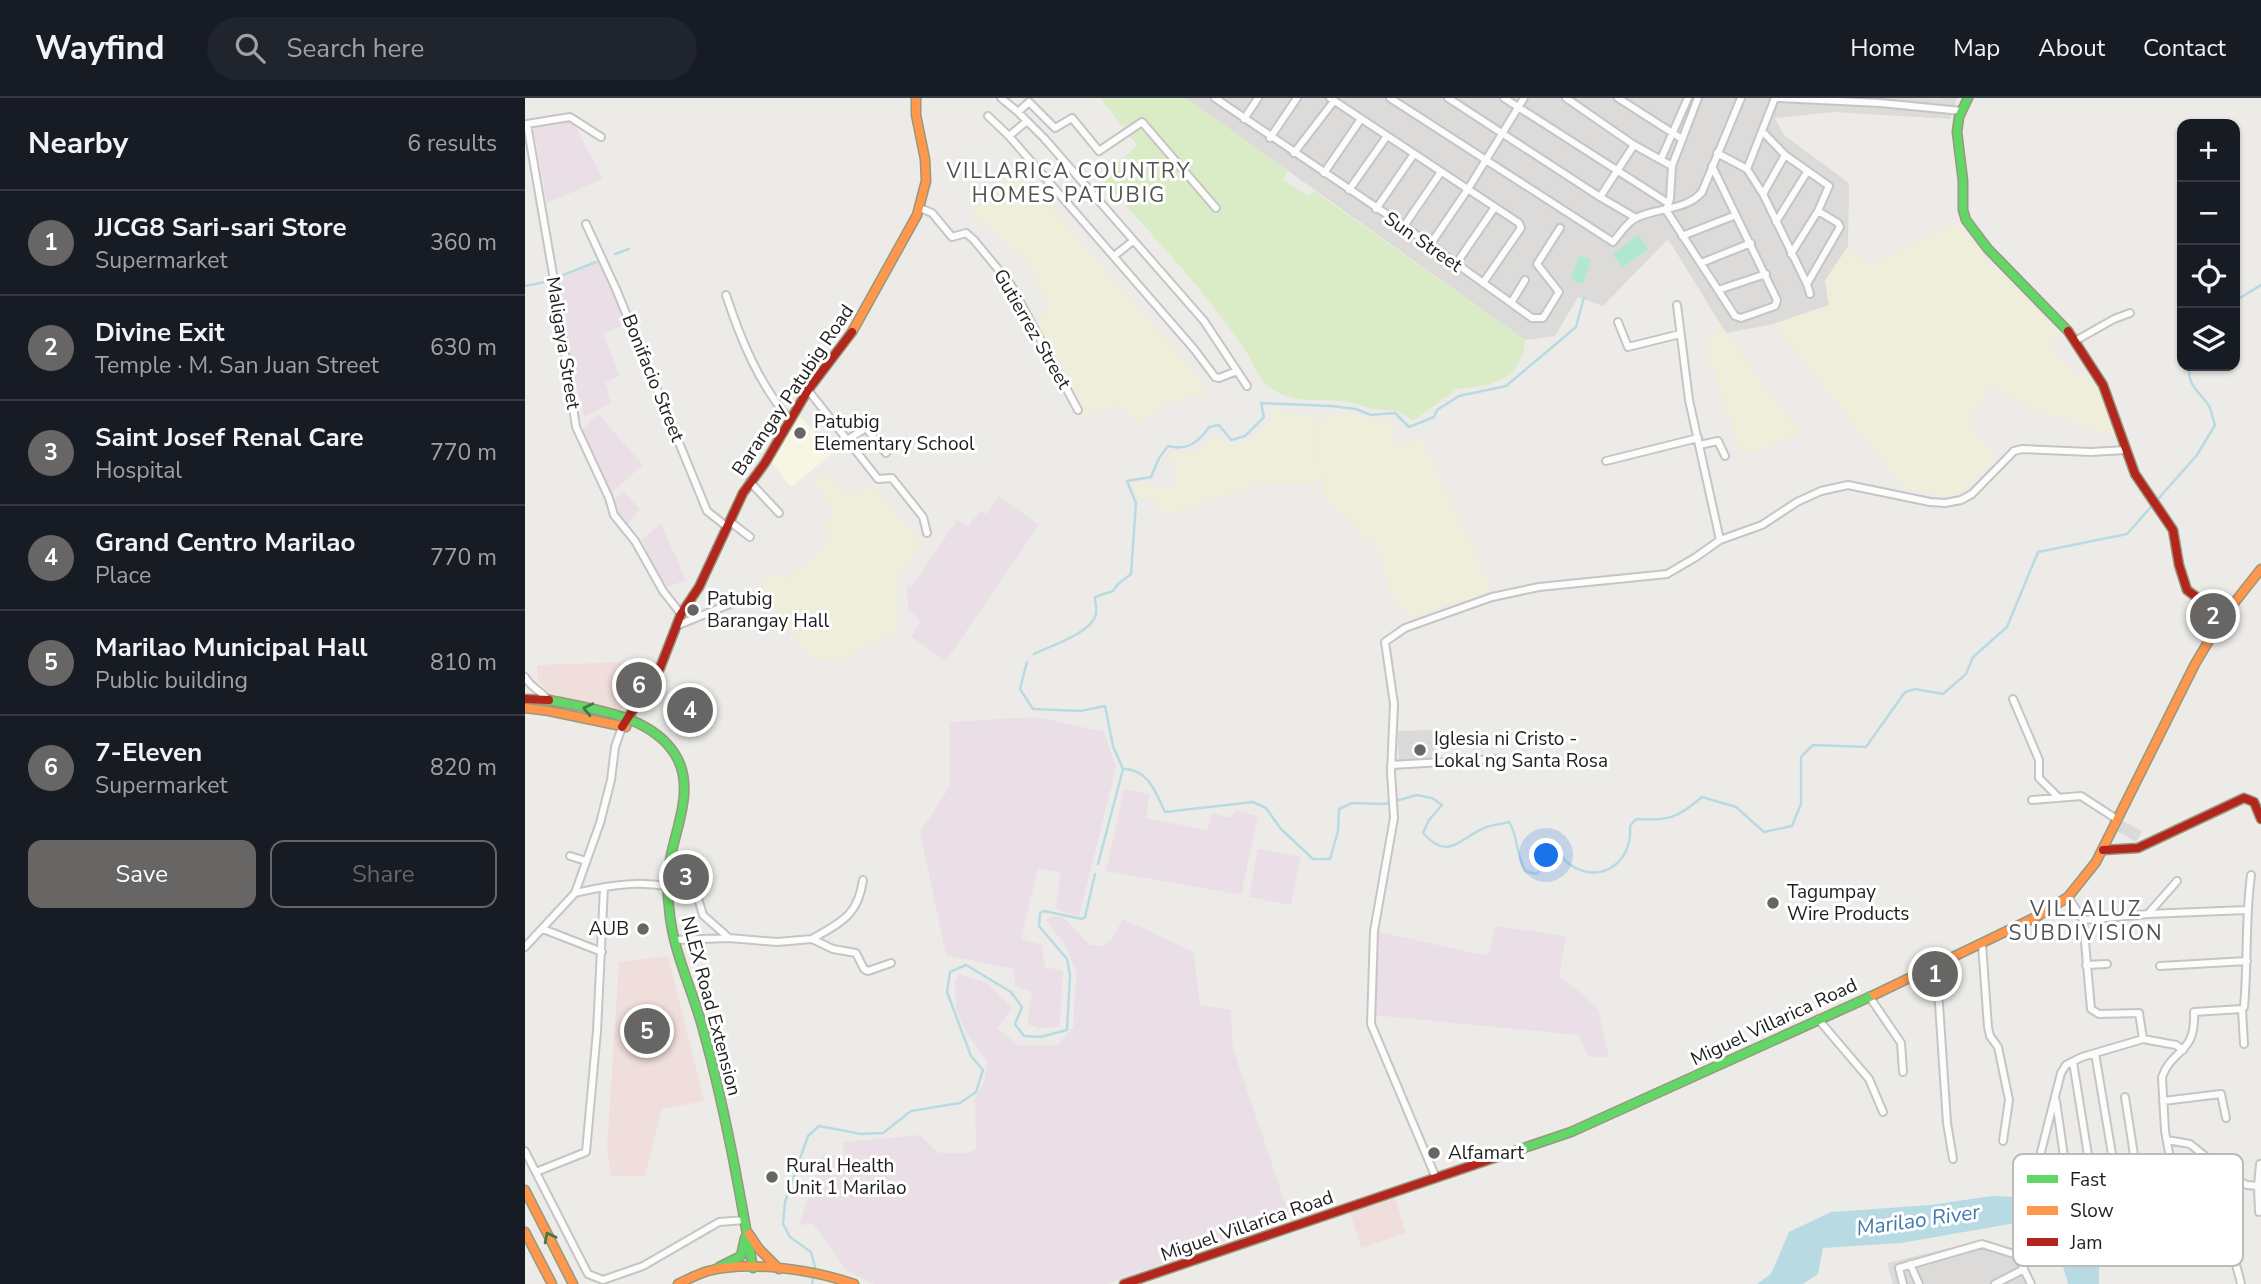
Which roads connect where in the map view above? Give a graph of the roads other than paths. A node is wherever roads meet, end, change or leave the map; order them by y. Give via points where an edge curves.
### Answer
1 (916, 98) edge
2 (1000, 98) edge
3 (1258, 98) edge
4 (1297, 98) edge
5 (1390, 98) edge
6 (1448, 98) edge
7 (1504, 98) edge
8 (1524, 98) edge
9 (1566, 98) edge
10 (1618, 98) edge
11 (1698, 98) edge
12 (1741, 98) edge
13 (1777, 98) edge
14 (1968, 98) edge
15 (1217, 99) edge
16 (1332, 99) edge
17 (1685, 99) edge
18 (1574, 100) edge
19 (1880, 101) edge
20 (1518, 107) junction
21 (1695, 107) junction
22 (1018, 111) junction
23 (1962, 111) junction
24 (988, 116) dead end
25 (1244, 119) junction
26 (1361, 119) junction
27 (1027, 121) junction
28 (1762, 131) junction
29 (1501, 133) junction
30 (1673, 134) junction
31 (1009, 136) junction
32 (1387, 136) junction
33 (601, 137) dead end
34 (1271, 138) junction
35 (1682, 139) junction
36 (1634, 145) junction
37 (1294, 153) junction
38 (1717, 153) junction
39 (1414, 154) junction
40 (1785, 155) junction
41 (1661, 159) junction
42 (1485, 161) junction
43 (1672, 166) junction
44 (1712, 166) junction
45 (1747, 169) junction
46 (1441, 172) junction
47 (1618, 172) junction
48 (1807, 172) junction
49 (1324, 173) junction
50 (1468, 189) junction
51 (1349, 190) junction
52 (1763, 194) junction
53 (1600, 197) junction
54 (1667, 206) junction
55 (1495, 207) junction
56 (920, 208) junction
57 (1216, 208) dead end
58 (1376, 209) junction
59 (1818, 211) junction
60 (1736, 215) junction
61 (1636, 218) junction
62 (1776, 222) junction
63 (586, 224) dead end
64 (1403, 226) junction
65 (1560, 228) dead end
66 (1682, 236) junction
67 (1133, 240) junction
68 (1751, 243) junction
69 (1430, 245) junction
70 (1791, 254) junction
71 (1114, 256) junction
72 (1700, 263) junction
73 (1456, 264) junction
74 (1766, 274) junction
75 (1525, 280) dead end
76 (1483, 283) junction
77 (1807, 284) junction
78 (1718, 290) junction
79 (726, 295) dead end
80 (1810, 295) dead end
81 (1511, 303) junction
82 (1677, 305) dead end
83 (2130, 313) dead end
84 (1618, 322) dead end
85 (1680, 334) junction
86 (2075, 341) junction
87 (1237, 371) junction
88 (1247, 386) dead end
89 (808, 390) junction
90 (1078, 410) dead end
91 (789, 419) junction
92 (847, 440) junction
93 (1698, 442) junction
94 (2126, 450) junction
95 (886, 453) dead end
96 (1725, 456) dead end
97 (1606, 461) dead end
98 (750, 482) junction
99 (779, 513) dead end
100 (728, 524) junction
101 (927, 533) dead end
102 (750, 537) dead end
103 (1720, 540) junction
104 (2261, 569) edge
105 (747, 597) dead end
106 (681, 614) junction
107 (2223, 617) junction
108 (676, 626) junction
109 (525, 677) edge
110 (525, 699) edge
111 (2013, 699) dead end
112 (549, 701) junction
113 (525, 708) edge
114 (549, 710) junction
115 (625, 723) junction
116 (1495, 759) dead end
117 (1391, 765) junction
118 (2059, 798) junction
119 (2032, 800) dead end
120 (2261, 819) edge
121 (2118, 820) junction
122 (2103, 850) junction
123 (570, 856) dead end
124 (586, 861) junction
125 (2251, 875) dead end
126 (863, 880) dead end
127 (2177, 881) dead end
128 (667, 886) junction
129 (604, 887) junction
130 (575, 893) junction
131 (2069, 897) junction
132 (2246, 910) junction
133 (2148, 914) junction
134 (2083, 920) junction
135 (543, 929) junction
136 (729, 939) junction
137 (812, 939) junction
138 (674, 940) junction
139 (1982, 944) junction
140 (525, 947) edge
141 (602, 952) junction
142 (2247, 961) junction
143 (891, 963) dead end
144 (2107, 964) dead end
145 (2087, 965) junction
146 (2159, 966) dead end
147 (1927, 970) junction
148 (1869, 996) junction
149 (2242, 1009) junction
150 (1818, 1019) junction
151 (2143, 1039) junction
152 (2244, 1044) dead end
153 (2183, 1050) junction
154 (2095, 1053) junction
155 (2073, 1062) junction
156 (1903, 1072) dead end
157 (2055, 1096) junction
158 (2125, 1097) dead end
159 (2163, 1101) junction
160 (1883, 1112) dead end
161 (2226, 1118) dead end
162 (2167, 1140) junction
163 (2003, 1141) dead end
164 (525, 1151) edge
165 (2041, 1154) edge
166 (2064, 1154) edge
167 (2088, 1154) edge
168 (2112, 1154) edge
169 (2134, 1154) edge
170 (2170, 1154) edge
171 (2203, 1154) edge
172 (1953, 1159) dead end
173 (2260, 1164) edge
174 (536, 1172) junction
175 (1436, 1178) junction
176 (2243, 1183) edge
177 (2258, 1186) junction
178 (525, 1190) edge
179 (2259, 1212) dead end
180 (745, 1224) junction
181 (525, 1233) edge
182 (2013, 1254) edge
183 (1910, 1264) junction
184 (2022, 1266) edge
185 (2236, 1266) edge
186 (753, 1268) junction
187 (780, 1269) junction
188 (2024, 1269) junction
189 (712, 1271) junction
190 (552, 1284) edge
191 (573, 1284) edge
192 (678, 1284) edge
193 (855, 1284) edge
194 (1124, 1284) edge
195 (1903, 1284) edge
196 (1919, 1284) edge
197 (1995, 1284) edge
198 (2031, 1284) edge
199 (2241, 1284) edge

1 - 56 main road, Barangay Patubig Road via 926,181
2 - 22 street
3 - 25 street
4 - 34 street
5 - 42 street
6 - 29 street
7 - 20 street
8 - 20 street
9 - 18 street
10 - 30 street
11 - 21 street
12 - 38 street
13 - 19 street
13 - 28 street
14 - 23 main road
15 - 25 street, Sun Street
16 - 26 street
16 - 37 street
17 - 21 street
17 - 30 street
18 - 36 street
19 - 23 street
20 - 29 street
20 - 47 street
21 - 35 street
22 - 27 street
22 - 57 street via 1029,102 1055,128 1072,118 1099,151 1142,122
23 - 86 main road via 1957,132 1966,220
24 - 31 street
25 - 34 street, Sun Street
26 - 32 street
26 - 49 street
27 - 31 street
27 - 67 street
28 - 40 street
28 - 45 street
29 - 42 street
29 - 53 street
30 - 35 street
30 - 41 street
31 - 71 street
32 - 39 street
32 - 51 street
33 - 106 street, Maligaya Street via 570,117 527,124 576,427 614,515
34 - 37 street, Sun Street
35 - 43 street
36 - 41 street
36 - 47 street
37 - 49 street, Sun Street
38 - 44 street
38 - 45 street
39 - 46 street
39 - 58 street
40 - 48 street
40 - 52 street
41 - 43 street
42 - 50 street
42 - 61 street via 1613,242
43 - 54 street
44 - 54 street via 1696,199
44 - 60 street
45 - 52 street
46 - 50 street
46 - 64 street
47 - 53 street
47 - 54 street
48 - 59 street via 1829,186
48 - 62 street
49 - 51 street, Sun Street
50 - 55 street
50 - 69 street
51 - 58 street, Sun Street
52 - 62 street
53 - 61 street
54 - 61 street
54 - 66 street
55 - 73 street
55 - 76 street via 1521,228
56 - 89 main road, Barangay Patubig Road via 855,328
56 - 90 street, Gutierrez Street via 932,213 952,237 966,233 1003,274
58 - 64 street, Sun Street
59 - 70 street
59 - 77 street via 1840,228
60 - 66 street
60 - 68 street
62 - 70 street
63 - 100 street, Bonifacio Street via 707,511
64 - 69 street, Sun Street
65 - 81 street, Sun Street via 1537,264 1559,292 1543,318 1532,318
66 - 72 street
67 - 71 street
67 - 87 street via 1204,321
68 - 72 street
68 - 74 street
69 - 73 street, Sun Street
70 - 77 street
71 - 87 street via 1215,377
72 - 78 street
73 - 76 street, Sun Street
74 - 78 street
74 - 78 street via 1777,305 1741,318
75 - 81 street
76 - 81 street, Sun Street
77 - 80 street
79 - 91 street via 757,371
82 - 85 street
83 - 86 street
84 - 85 street via 1627,347
85 - 93 street
86 - 94 main road via 2103,385
87 - 88 street
89 - 91 main road, Barangay Patubig Road
89 - 92 street
91 - 98 main road, Barangay Patubig Road
92 - 95 street via 866,428
92 - 101 street via 880,480 892,478 923,517
93 - 96 street via 1718,441
93 - 97 street
93 - 103 street
94 - 103 street via 2014,451 1972,494 1945,503 1848,485 1821,491 1762,525
94 - 107 main road via 2136,474 2173,530 2187,590
98 - 99 street
98 - 100 main road, Barangay Patubig Road
100 - 102 street, Bonifacio Street
100 - 106 main road, Barangay Patubig Road
103 - 117 street via 1667,574 1539,587 1492,597 1405,628 1385,642 1394,704
104 - 107 main road, Miguel Villarica Road
105 - 108 street
106 - 108 main road, Barangay Patubig Road
107 - 121 main road, Miguel Villarica Road
108 - 115 main road, Barangay Patubig Road via 660,668
109 - 112 street
110 - 112 main road
111 - 118 street via 2039,761 2039,778
112 - 114 street
115 -> 112 main road
113 - 114 main road
114 - 115 main road
115 - 124 street
115 - 128 main road, NLEX Road Extension via 663,740 677,758 684,778
116 - 117 street
117 - 175 street via 1394,818 1374,931 1371,1024
118 - 119 street
118 - 121 street via 2081,796
120 - 122 main road via 2254,802 2244,798 2138,848
121 - 122 main road, Miguel Villarica Road
122 - 131 main road, Miguel Villarica Road
123 - 124 street
124 - 130 street
125 - 132 street
126 - 137 street via 852,914
127 - 133 street
128 - 129 street via 639,882
128 - 136 street via 697,895 703,915
128 - 138 main road, NLEX Road Extension
129 - 130 street
129 - 141 street
130 - 135 street
131 - 134 street
131 - 139 main road, Miguel Villarica Road
132 - 133 street
132 - 142 street
133 - 134 street
134 - 145 street
135 - 140 street
135 - 141 street
136 - 137 street
136 - 138 street
137 - 143 street via 856,953 868,971
138 - 180 main road, NLEX Road Extension via 714,1074
139 - 147 main road, Miguel Villarica Road
139 - 163 street via 1988,1027 1998,1047 2009,1100
141 - 174 street via 586,1152
142 - 146 street
142 - 149 street
144 - 145 street
145 - 151 street via 2094,1013 2139,1013
147 - 148 main road, Miguel Villarica Road
147 - 172 street via 1939,1004
148 - 150 main road, Miguel Villarica Road
148 - 156 street via 1901,1043
149 - 152 street
149 - 153 street via 2193,1012 2193,1036
150 - 160 street via 1869,1079
150 - 175 main road, Miguel Villarica Road via 1571,1132
151 - 153 street via 2164,1041
151 - 154 street
153 - 159 street via 2165,1069
154 - 155 street
154 - 168 street
155 - 157 street via 2061,1073
155 - 167 street
157 - 165 street
157 - 166 street
158 - 169 street
159 - 161 street via 2221,1094
159 - 162 street
162 - 170 street
162 - 171 street via 2190,1144
164 - 174 street
173 - 177 street
174 - 180 street via 588,1274 603,1280 643,1266 719,1222
175 - 194 main road, Miguel Villarica Road
176 - 177 street
177 - 179 street
191 -> 178 main road
180 - 186 main road, NLEX Road Extension
180 - 187 main road via 759,1249
180 - 189 main road via 741,1256
181 - 190 main road
182 - 183 street via 1982,1244
183 - 195 street via 1898,1269
183 - 196 street
184 - 188 street
185 - 199 street
186 - 187 main road
186 - 189 main road
187 - 193 main road
188 - 197 street
188 - 198 street
189 - 192 main road

